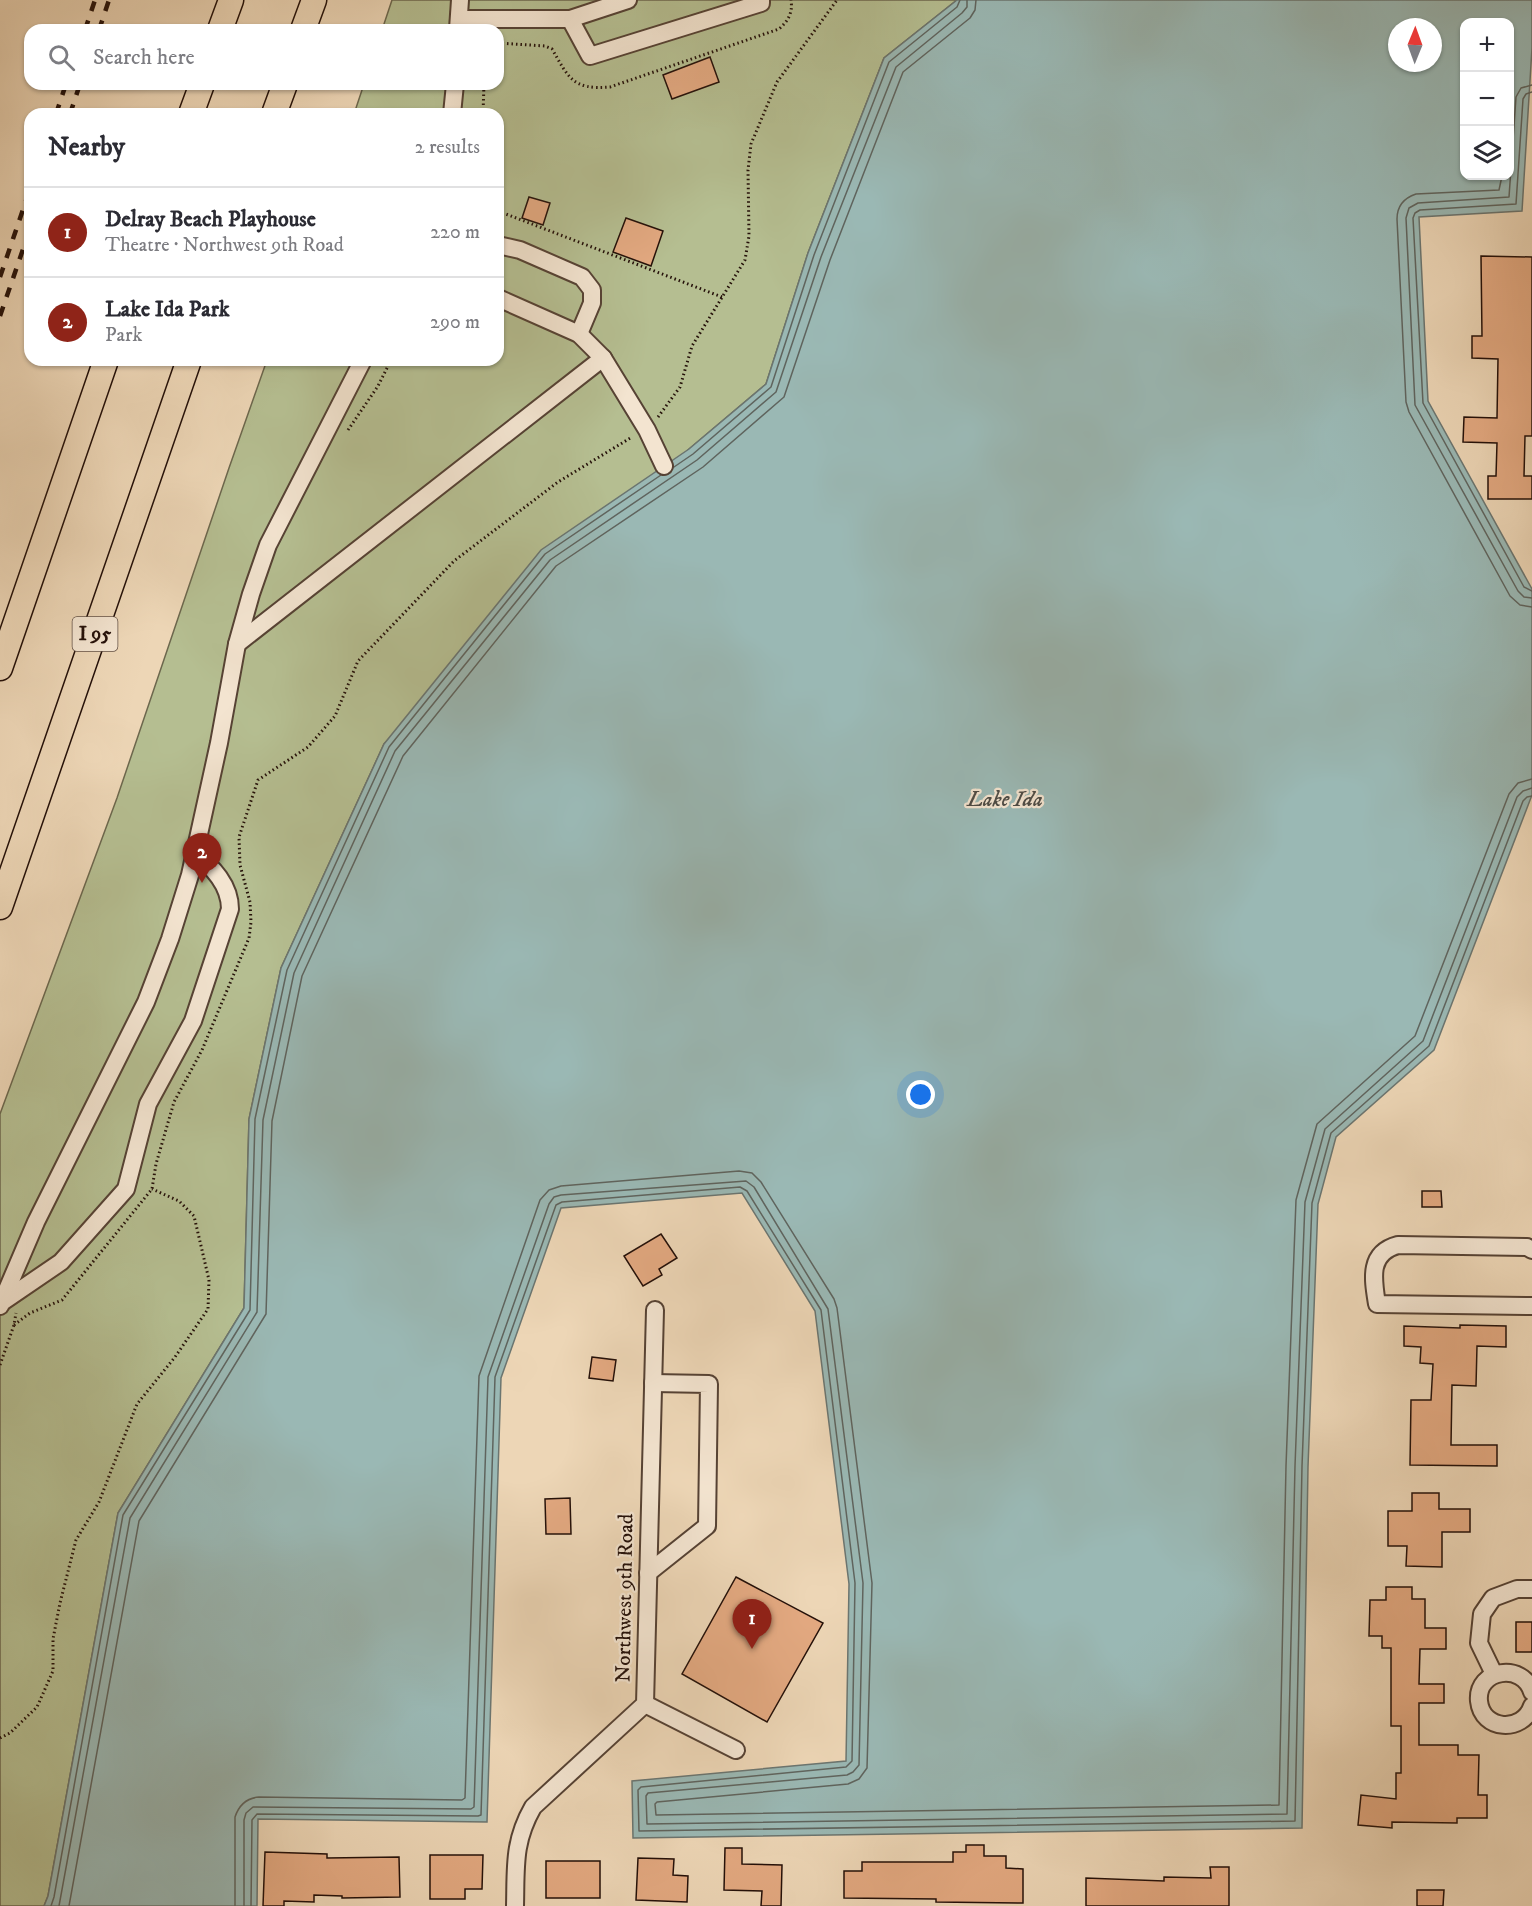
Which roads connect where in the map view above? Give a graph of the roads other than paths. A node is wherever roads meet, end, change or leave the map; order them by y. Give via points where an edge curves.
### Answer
1 (231, 0) edge
2 (314, 0) edge
3 (460, 0) edge
4 (627, 0) edge
5 (761, 0) edge
6 (570, 19) junction
7 (222, 24) edge
8 (305, 24) edge
9 (459, 24) edge
10 (478, 24) edge
11 (200, 90) edge
12 (283, 90) edge
13 (454, 90) edge
14 (193, 108) edge
15 (276, 108) edge
16 (453, 108) edge
17 (504, 246) edge
18 (504, 301) edge
19 (579, 334) junction
20 (603, 358) junction
21 (104, 366) edge
22 (187, 366) edge
23 (360, 366) edge
24 (664, 466) dead end
25 (237, 644) junction
26 (0, 668) edge
27 (194, 854) junction
28 (0, 907) edge
29 (1532, 1250) edge
30 (1, 1304) edge
31 (1532, 1306) edge
32 (655, 1310) dead end
33 (653, 1383) junction
34 (648, 1573) junction
35 (1532, 1589) edge
36 (1494, 1674) junction
37 (1532, 1692) edge
38 (645, 1704) junction
39 (1532, 1706) edge
40 (736, 1750) dead end
41 (515, 1906) edge

1 - 7 highway
2 - 8 highway
3 - 9 street
4 - 6 street
5 - 6 street via 590,56
6 - 10 street
11 - 14 highway
12 - 15 highway
13 - 16 street
17 - 19 street via 582,277 592,290 592,303
18 - 19 street
19 - 20 street
20 - 24 street
20 - 25 street
21 - 26 highway
22 - 28 highway, I 95
23 - 25 street via 268,544
25 - 27 street
27 - 30 street via 170,939 146,1002 36,1222
27 - 30 street via 218,876 230,897 230,909 193,1021 148,1104 126,1189 61,1262
29 - 31 street via 1412,1245 1387,1248 1377,1260 1374,1272 1377,1304
32 - 33 street, Northwest 9th Road
33 - 34 street, Northwest 9th Road
33 - 34 street via 709,1384 707,1526
34 - 38 street, Northwest 9th Road
35 - 36 street via 1517,1589 1493,1598 1482,1614 1479,1642
36 - 37 street via 1519,1675
36 - 39 street via 1479,1694 1486,1718 1510,1726 1525,1719
38 - 40 street
38 - 41 street, Northwest 9th Road via 532,1807 517,1845

